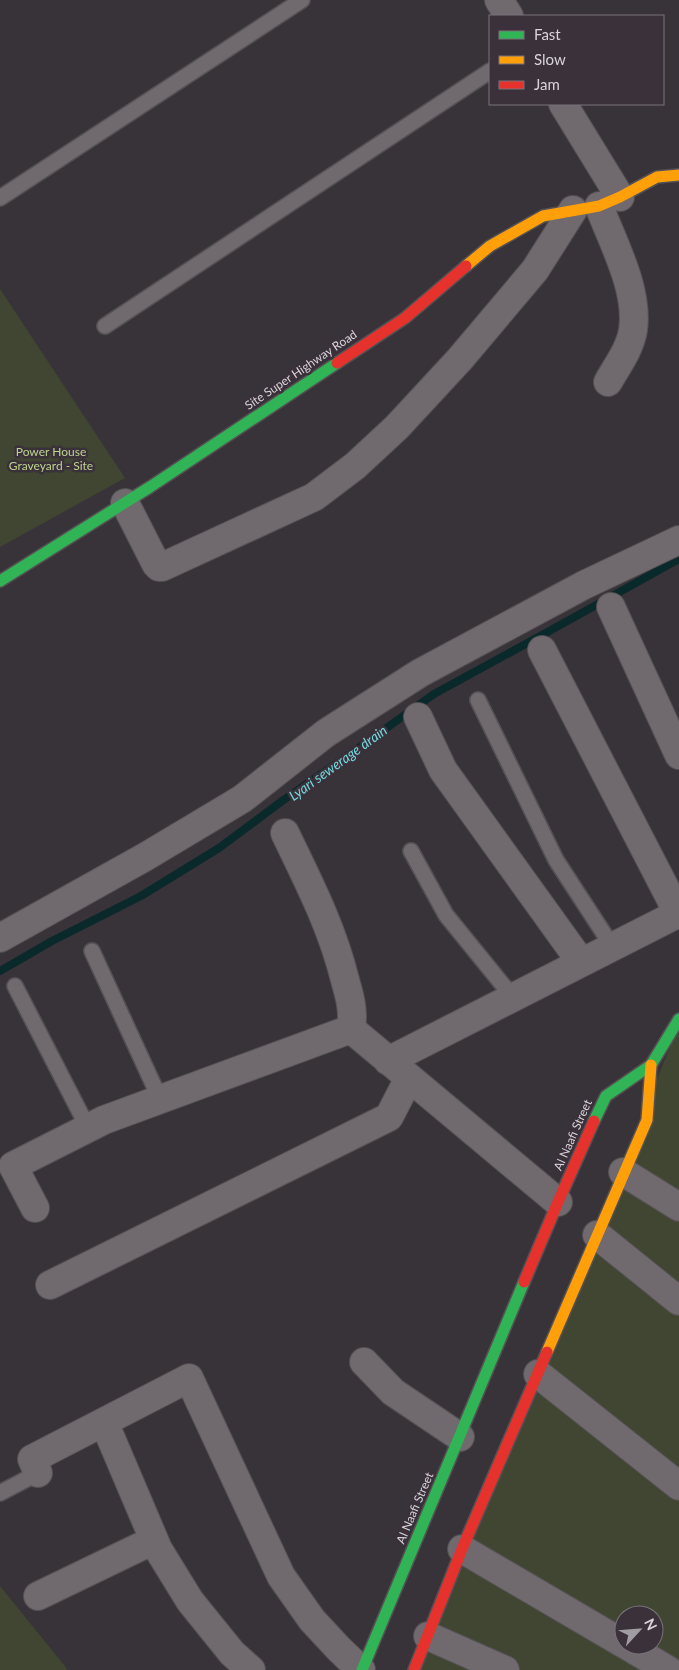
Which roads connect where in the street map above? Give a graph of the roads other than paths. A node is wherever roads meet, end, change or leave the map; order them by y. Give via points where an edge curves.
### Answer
1 (302, 0) edge
2 (498, 0) edge
3 (507, 15) edge
4 (489, 72) edge
5 (563, 105) edge
6 (679, 176) edge
7 (0, 198) edge
8 (597, 204) junction
9 (105, 326) dead end
10 (608, 382) dead end
11 (125, 503) junction
12 (679, 540) edge
13 (0, 581) edge
14 (611, 607) dead end
15 (542, 650) dead end
16 (478, 700) dead end
17 (418, 717) dead end
18 (679, 756) edge
19 (285, 834) dead end
20 (411, 851) dead end
21 (678, 913) edge
22 (0, 938) edge
23 (612, 946) junction
24 (92, 951) dead end
25 (581, 962) junction
26 (14, 986) dead end
27 (514, 995) junction
28 (679, 1019) edge
29 (352, 1029) junction
30 (388, 1061) junction
31 (651, 1066) junction
32 (409, 1078) junction
33 (160, 1099) junction
34 (88, 1128) junction
35 (623, 1172) junction
36 (558, 1202) junction
37 (679, 1207) edge
38 (35, 1208) dead end
39 (597, 1235) junction
40 (50, 1285) dead end
41 (679, 1301) edge
42 (364, 1362) dead end
43 (538, 1374) junction
44 (104, 1422) junction
45 (460, 1437) junction
46 (38, 1472) joint
47 (679, 1486) edge
48 (0, 1493) edge
49 (154, 1540) junction
50 (462, 1549) junction
51 (38, 1596) dead end
52 (428, 1636) junction
53 (614, 1638) edge
54 (643, 1655) edge
55 (251, 1670) edge
56 (362, 1670) edge
57 (414, 1670) edge
58 (505, 1670) edge
59 (668, 1670) edge

1 - 7 lane
2 - 3 street
4 - 9 lane
5 - 8 street
6 - 8 street, Site Super Highway Road via 657,177
8 - 10 street via 628,283 633,308 633,331 627,349
8 - 11 street, Site Super Highway Road via 543,216 490,246 405,318
8 - 11 street via 397,427 355,466 314,497 162,567 159,567
11 - 13 street, Site Super Highway Road
12 - 22 street via 584,585 420,673 326,733 242,799
14 - 18 street
15 - 21 street
16 - 23 lane via 556,860
17 - 25 street via 443,770
19 - 29 street via 328,923 353,1009
20 - 27 lane via 446,915
21 - 23 street
23 - 25 street
24 - 33 lane
25 - 27 street
26 - 34 lane
27 - 30 street
28 - 31 street
29 - 30 street
29 - 33 street
30 - 32 street
31 - 35 street via 647,1120
31 - 36 street, Al Naafi Street via 606,1096
32 - 36 street
32 - 40 street via 389,1117
33 - 34 street
34 - 38 street via 13,1166
35 - 37 street
35 - 39 street
36 - 45 street, Al Naafi Street
39 - 41 street
39 - 43 street
42 - 45 street via 393,1392
43 - 47 street
43 - 50 street
44 - 46 street via 32,1459
44 - 49 street
44 - 56 street via 189,1378 281,1576 312,1620
45 - 56 street, Al Naafi Street
46 - 48 lane
49 - 51 street
49 - 55 street via 190,1601 232,1653
50 - 52 street
50 - 53 street
52 - 57 street
52 - 58 street
54 - 59 street

